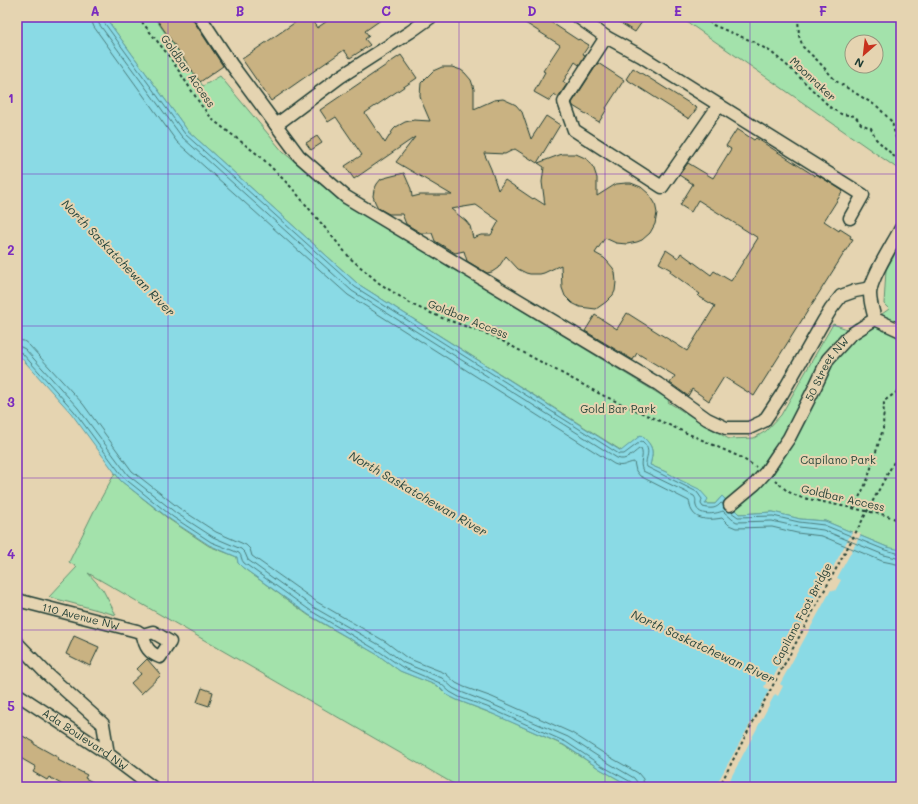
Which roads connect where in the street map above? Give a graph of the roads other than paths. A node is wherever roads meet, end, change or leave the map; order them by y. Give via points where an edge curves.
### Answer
1 (200, 17) edge
2 (431, 17) edge
3 (578, 17) edge
4 (606, 37) junction
5 (719, 106) junction
6 (276, 125) junction
7 (850, 218) dead end
8 (901, 228) edge
9 (871, 288) junction
10 (875, 319) junction
11 (901, 331) edge
12 (730, 505) dead end
13 (17, 600) edge
14 (143, 635) dead end
15 (17, 643) edge
16 (17, 694) edge
17 (108, 754) junction
18 (152, 787) edge

1 - 6 street
2 - 6 street via 340,77
3 - 4 street
4 - 5 street via 641,56
4 - 5 street via 564,102 574,130 662,187
5 - 7 street via 864,195
6 - 9 street via 299,156 346,197 658,384 707,419 726,428 749,428 764,421 841,296
8 - 9 street
9 - 10 street
10 - 11 street
10 - 12 street, 50 Street NW via 850,335 828,359 789,438 766,472
13 - 14 street, 110 Avenue NW via 137,631
15 - 17 street via 103,724
16 - 17 street, Ada Boulevard NW
17 - 18 street, Ada Boulevard NW

